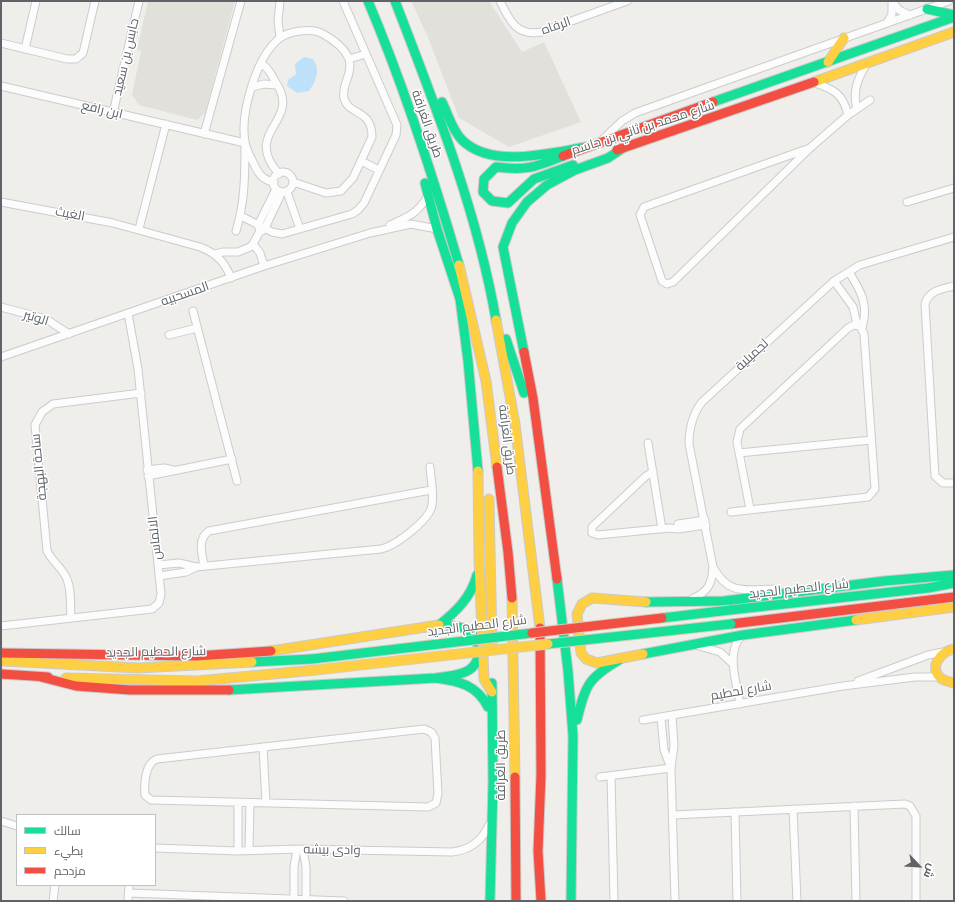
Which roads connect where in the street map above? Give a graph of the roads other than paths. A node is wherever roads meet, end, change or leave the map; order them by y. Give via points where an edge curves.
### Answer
1 (36, 1) edge
2 (96, 1) edge
3 (139, 1) edge
4 (241, 1) edge
5 (280, 1) edge
6 (343, 1) edge
7 (368, 1) edge
8 (395, 1) edge
9 (500, 1) edge
10 (627, 1) edge
11 (949, 1) edge
12 (892, 2) edge
13 (927, 9) junction
14 (910, 15) junction
15 (954, 16) edge
16 (887, 23) junction
17 (954, 32) edge
18 (280, 38) junction
19 (844, 38) junction
20 (1, 43) edge
21 (25, 49) junction
22 (366, 54) junction
23 (349, 60) junction
24 (828, 62) junction
25 (867, 63) junction
26 (262, 64) junction
27 (423, 73) junction
28 (812, 82) junction
29 (277, 85) junction
30 (1, 86) edge
31 (252, 87) junction
32 (870, 100) dead end
33 (408, 108) junction
34 (857, 109) junction
35 (113, 113) junction
36 (848, 115) junction
37 (166, 124) junction
38 (204, 134) junction
39 (600, 142) junction
40 (245, 143) junction
41 (586, 147) junction
42 (623, 148) junction
43 (810, 148) junction
44 (361, 161) junction
45 (380, 170) junction
46 (279, 174) junction
47 (293, 182) junction
48 (954, 188) edge
49 (280, 189) junction
50 (428, 196) junction
51 (1, 202) edge
52 (907, 202) dead end
53 (241, 216) junction
54 (261, 228) junction
55 (140, 229) junction
56 (300, 229) junction
57 (437, 229) junction
58 (236, 231) dead end
59 (370, 233) junction
60 (954, 237) edge
61 (253, 244) junction
62 (215, 254) junction
63 (264, 266) junction
64 (849, 272) junction
65 (231, 278) junction
66 (834, 281) junction
67 (954, 286) edge
68 (493, 301) junction
69 (1, 307) edge
70 (193, 311) dead end
71 (128, 313) junction
72 (860, 326) junction
73 (197, 328) junction
74 (69, 334) junction
75 (169, 334) dead end
76 (1, 357) edge
77 (486, 381) junction
78 (141, 393) junction
79 (871, 440) junction
80 (648, 444) dead end
81 (540, 446) junction
82 (739, 453) junction
83 (232, 459) junction
84 (430, 467) dead end
85 (653, 472) junction
86 (148, 473) junction
87 (488, 477) dead end
88 (237, 481) dead end
89 (954, 483) edge
90 (431, 490) junction
91 (489, 493) dead end
92 (750, 509) junction
93 (731, 512) dead end
94 (706, 522) junction
95 (665, 529) junction
96 (479, 561) junction
97 (158, 565) junction
98 (200, 566) junction
99 (713, 567) junction
100 (954, 575) edge
101 (159, 576) junction
102 (954, 583) edge
103 (801, 592) junction
104 (954, 597) edge
105 (682, 603) junction
106 (954, 608) edge
107 (71, 618) junction
108 (439, 625) junction
109 (1, 626) edge
110 (743, 635) junction
111 (690, 645) junction
112 (954, 649) edge
113 (943, 652) junction
114 (1, 654) edge
115 (619, 660) junction
116 (1, 661) edge
117 (733, 664) junction
118 (1, 674) edge
119 (41, 676) junction
120 (940, 677) junction
121 (436, 678) junction
122 (951, 683) edge
123 (843, 686) junction
124 (492, 692) junction
125 (954, 692) edge
126 (740, 704) junction
127 (672, 716) junction
128 (492, 717) junction
129 (661, 718) junction
130 (643, 720) dead end
131 (573, 736) junction
132 (263, 747) junction
133 (671, 768) junction
134 (611, 776) junction
135 (600, 777) dead end
136 (238, 803) junction
137 (250, 803) junction
138 (266, 803) junction
139 (854, 806) junction
140 (793, 809) junction
141 (735, 812) junction
142 (492, 816) junction
143 (673, 816) junction
144 (1, 821) edge
145 (16, 826) edge
146 (156, 848) edge
147 (249, 850) junction
148 (300, 850) junction
149 (238, 851) junction
150 (55, 886) edge
151 (130, 886) edge
152 (129, 893) junction
153 (294, 900) edge
154 (306, 900) edge
155 (53, 901) edge
156 (128, 901) edge
157 (344, 901) edge
158 (490, 901) edge
159 (516, 901) edge
160 (541, 901) edge
161 (571, 901) edge
162 (614, 901) edge
163 (675, 901) edge
164 (737, 901) edge
165 (797, 901) edge
166 (856, 901) edge
167 (916, 901) edge

1 - 21 street
2 - 21 street via 80,57 67,59
3 - 35 street, حابس بن سعيد
4 - 38 street
5 - 18 street
6 - 22 street
7 - 33 main road, طريق الغرافة
8 - 27 main road, طريق الغرافة
9 - 10 street, الرفاه via 512,25 523,32 531,33 541,32
11 - 13 street, شارع محمد بن ثاني بن جاسم
12 - 14 street via 902,12
12 - 16 street via 892,14
13 - 14 street, شارع محمد بن ثاني بن جاسم
13 - 15 main road
14 - 16 street, شارع محمد بن ثاني بن جاسم
15 - 24 main road, شارع محمد بن ثاني بن جاسم
16 - 19 street, شارع محمد بن ثاني بن جاسم
17 - 25 main road, شارع محمد بن ثاني بن جاسم
18 - 23 street via 306,30 320,32 339,44
18 - 26 street via 272,46
19 - 24 main road
19 - 39 street, شارع محمد بن ثاني بن جاسم via 635,112
20 - 21 street
22 - 23 street
22 - 45 street via 397,125 396,135
23 - 44 street via 349,76 344,90 345,101 348,106 366,117 372,130 370,144
24 - 39 main road, شارع محمد بن ثاني بن جاسم
25 - 28 main road, شارع محمد بن ثاني بن جاسم
25 - 34 street via 855,90
26 - 29 street via 270,71
26 - 31 street
27 - 41 main road via 441,100 461,139 481,153 513,156
27 - 68 main road, طريق الغرافة via 465,194
28 - 36 street via 838,94 846,104
28 - 42 main road, شارع محمد بن ثاني بن جاسم
29 - 31 street via 264,84
29 - 46 street via 283,94 284,104 266,146 268,159
30 - 35 street, ابن رافع
31 - 40 street via 246,117
32 - 34 street
33 - 50 main road
33 - 77 main road, طريق الغرافة via 460,267
34 - 36 street
35 - 37 street, ابن رافع
36 - 43 street
37 - 38 street, ابن رافع
37 - 55 street
38 - 40 street, ابن رافع
39 - 41 main road, شارع محمد بن ثاني بن جاسم
40 - 49 street via 258,172
40 - 53 street
41 - 42 main road, شارع محمد بن ثاني بن جاسم via 531,168 517,170 496,167 485,176 482,183 485,196 494,204 508,204 534,179
42 - 81 main road via 608,158 571,172 546,186 516,215 505,236 504,257 533,398
43 - 43 street via 673,282 667,284 662,281 640,215 644,207
44 - 45 street
44 - 47 street via 350,184 336,193
45 - 56 street via 358,210
46 - 47 street via 289,174
46 - 49 street via 275,177
47 - 49 street via 291,188
48 - 52 street
49 - 54 street
49 - 56 street
50 - 57 main road
50 - 59 street, المسحبيه via 408,217
51 - 55 street, الغيث
53 - 54 street
53 - 58 street
54 - 56 street via 282,234
54 - 61 street
55 - 62 street, الغيث
57 - 59 street, المسحبيه via 411,224
57 - 96 main road via 460,298 468,361 478,457
59 - 63 street, المسحبيه
60 - 64 street, لجميلية via 860,265
61 - 62 street via 238,252
61 - 63 street via 260,253
62 - 65 street, الغيث via 227,268
63 - 65 street, المسحبيه
64 - 66 street, لجميلية
64 - 72 street via 864,300 865,316
65 - 71 street, المسحبيه
66 - 72 street via 853,307
66 - 94 street, لجميلية via 697,409 689,430 689,444
67 - 89 street via 934,292 926,299 925,304 935,476 943,483
68 - 81 main road
68 - 160 main road, طريق الغرافة via 515,424 541,638 538,851
69 - 74 street, الوتير via 46,319
70 - 73 street
71 - 74 street, المسحبيه
71 - 78 street, الالماس
72 - 79 street
72 - 82 street via 848,328 743,425 737,438
73 - 75 street
73 - 83 street
74 - 76 street, المسحبيه
77 - 87 main road
77 - 159 main road, طريق الغرافة via 508,552 513,617
78 - 86 street, الالماس
78 - 107 street, ساحة البهجة via 53,404 42,412 35,425 48,550 51,559 65,575 69,585
79 - 82 street
79 - 92 street via 875,489 868,497
80 - 85 street
81 - 131 main road via 562,613
82 - 92 street
83 - 86 street via 174,470 164,468
83 - 88 street
84 - 90 street
85 - 95 street
85 - 95 street via 591,530 598,535
86 - 97 street, الالماس
90 - 98 street via 210,531 201,540
90 - 98 street via 432,505 428,515 398,542 387,547
91 - 124 main road
92 - 93 street
94 - 95 street via 676,525
94 - 99 street, لجميلية
96 - 108 main road via 476,578 466,601
96 - 124 main road via 484,679
97 - 98 street via 179,563
97 - 101 street, الالماس
98 - 101 street via 186,572
99 - 103 street, لجميلية via 723,582 736,589 783,589
99 - 105 street, لجميلية via 712,579 707,589
100 - 103 main road
101 - 107 street, الالماس via 161,599 152,609
102 - 116 main road, شارع الحطيم الجديد, bridge via 312,658 138,668
103 - 105 main road via 742,600
104 - 119 main road, شارع الحطيم الجديد, bridge via 316,670 196,681
105 - 115 main road via 592,598 582,604 577,614 583,657 593,663
106 - 110 main road
107 - 109 street, الالماس
108 - 114 main road via 280,650 196,656
108 - 121 main road via 467,630 475,639 478,655 473,668
110 - 111 main road
110 - 117 street via 734,647
111 - 115 main road
111 - 117 street via 715,650
112 - 113 main road
113 - 120 main road via 936,664
113 - 123 street, شارع لحطيم
115 - 131 main road via 595,674 586,686
117 - 126 street
118 - 119 main road, شارع الحطيم الجديد
119 - 121 main road via 76,686 130,690 250,690
120 - 122 main road
120 - 123 street, شارع لحطيم via 915,677
121 - 128 main road via 459,681 472,686 482,694
122 - 125 main road
123 - 126 street, شارع لحطيم
124 - 128 main road
126 - 127 street, شارع لحطيم
127 - 129 street, شارع لحطيم
127 - 133 street via 674,746
128 - 142 main road
129 - 130 street, شارع لحطيم
129 - 133 street via 664,750
131 - 161 main road
132 - 136 street via 157,759 148,767 145,792 151,800
132 - 138 street
132 - 138 street via 428,730 434,738 438,794 436,802 428,807
133 - 134 street
133 - 143 street
134 - 135 street
134 - 162 street
136 - 137 street
136 - 149 street
137 - 138 street
137 - 147 street
139 - 140 street
139 - 166 street
139 - 167 street via 905,804 914,811
140 - 141 street
140 - 165 street
141 - 143 street
141 - 164 street
142 - 148 street, وادى بيشه via 484,834 475,844 464,850 447,853
142 - 158 main road
143 - 163 street
144 - 145 street
146 - 149 street, وادى بيشه
147 - 148 street, وادى بيشه
147 - 149 street, وادى بيشه
148 - 153 street via 294,867
148 - 154 street via 306,867
150 - 155 street
151 - 152 street
152 - 153 street
152 - 156 street
153 - 154 street
154 - 157 street

